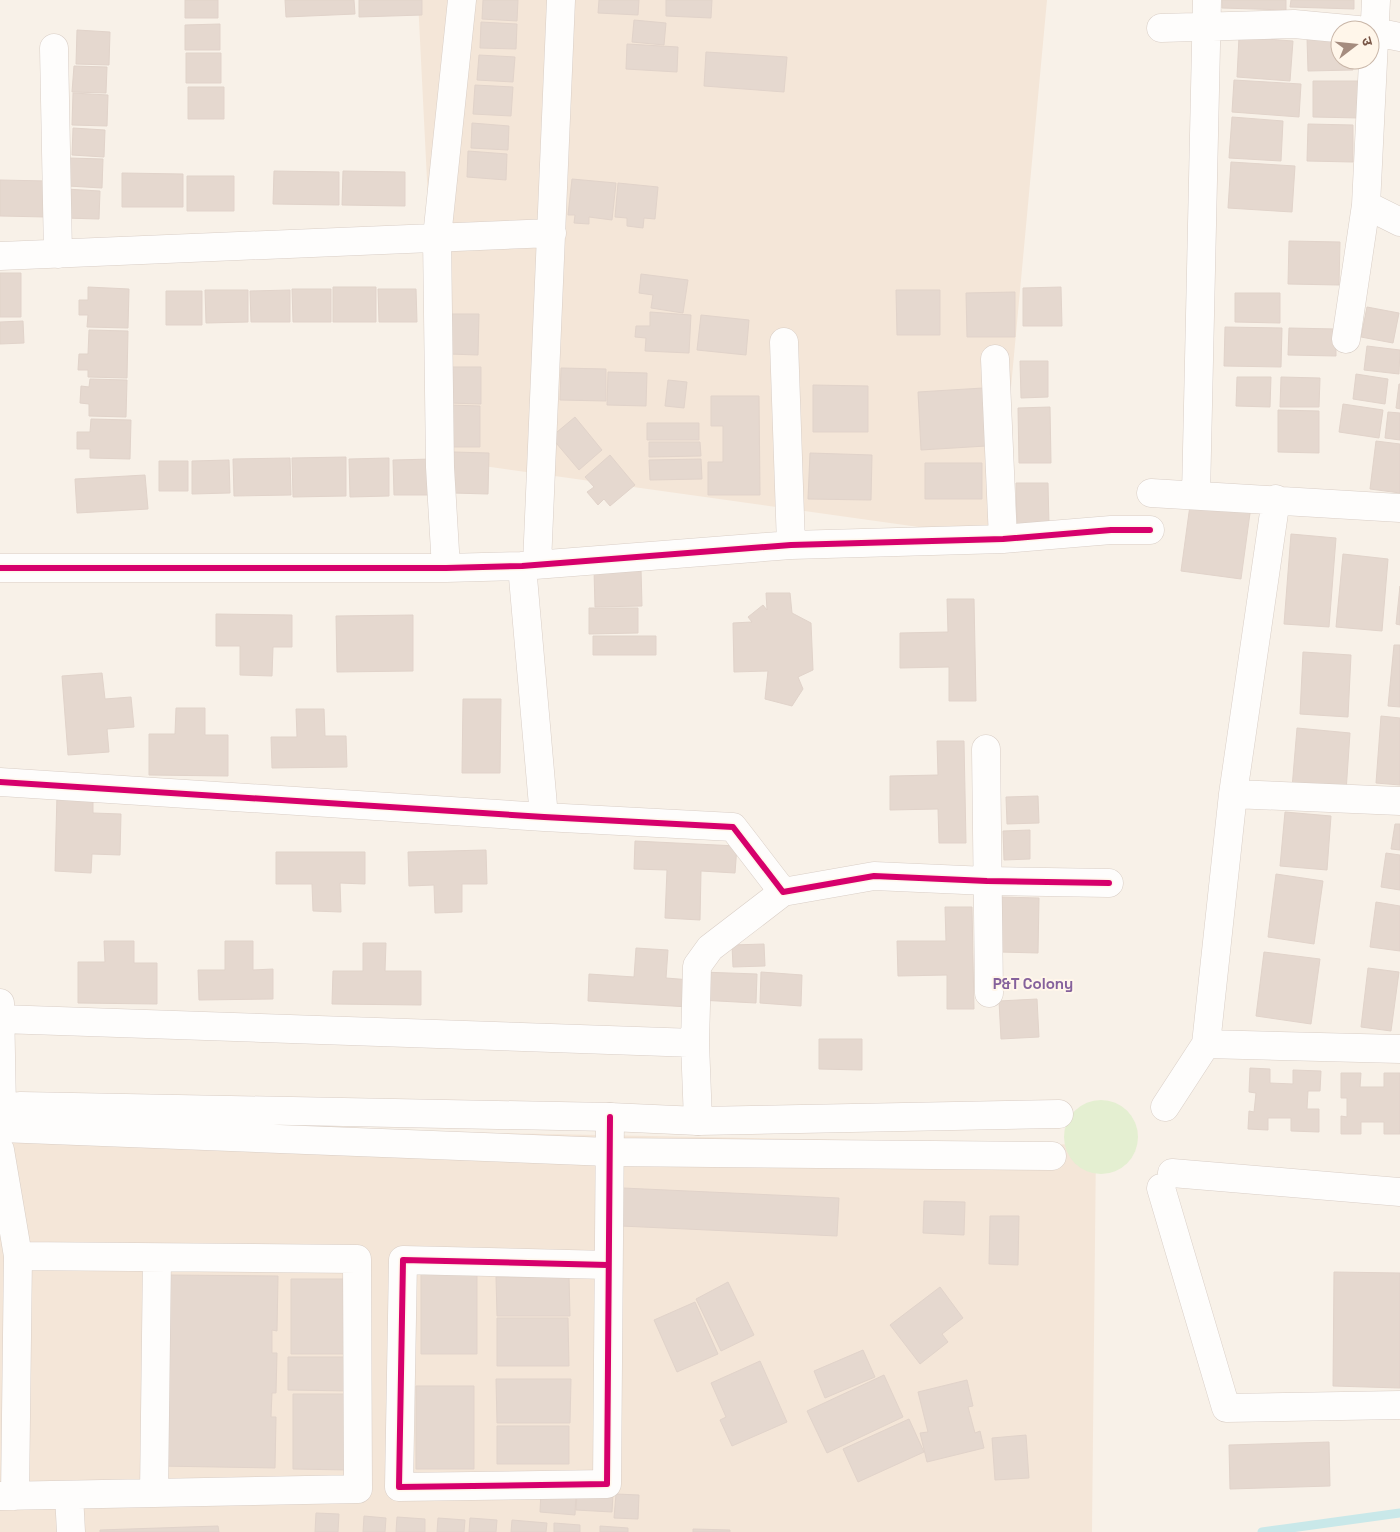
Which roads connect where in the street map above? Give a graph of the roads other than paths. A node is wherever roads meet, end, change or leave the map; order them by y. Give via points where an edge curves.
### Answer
1 (462, 0) edge
2 (561, 0) edge
3 (1207, 0) edge
4 (1376, 0) edge
5 (1370, 20) edge
6 (1206, 27) junction
7 (1330, 27) edge
8 (1161, 28) dead end
9 (1380, 33) edge
10 (1400, 37) edge
11 (54, 48) dead end
12 (1367, 70) edge
13 (1366, 205) junction
14 (1400, 222) edge
15 (552, 233) junction
16 (436, 237) junction
17 (58, 254) junction
18 (0, 256) edge
19 (1346, 339) dead end
20 (784, 342) dead end
21 (995, 359) dead end
22 (1150, 493) dead end
23 (1196, 495) junction
24 (1276, 499) junction
25 (1400, 508) edge
26 (1150, 530) dead end
27 (1003, 539) junction
28 (791, 545) junction
29 (530, 565) junction
30 (0, 568) edge
31 (446, 568) junction
32 (986, 749) dead end
33 (0, 782) edge
34 (1232, 794) junction
35 (1400, 802) edge
36 (544, 817) junction
37 (987, 881) junction
38 (1110, 883) dead end
39 (783, 892) junction
40 (989, 993) dead end
41 (0, 1002) edge
42 (0, 1019) edge
43 (695, 1043) junction
44 (1206, 1044) junction
45 (1400, 1049) edge
46 (1165, 1107) dead end
47 (1059, 1114) dead end
48 (5, 1115) edge
49 (610, 1117) junction
50 (698, 1121) junction
51 (0, 1150) edge
52 (609, 1152) junction
53 (1052, 1156) dead end
54 (1400, 1192) edge
55 (18, 1256) junction
56 (157, 1258) junction
57 (608, 1266) junction
58 (1400, 1405) edge
59 (154, 1493) junction
60 (69, 1495) junction
61 (8, 1496) edge
62 (71, 1532) edge

1 - 16 street
2 - 15 street
3 - 6 street
4 - 5 street
6 - 7 street via 1294,24
6 - 8 street
6 - 23 street
9 - 10 street
11 - 17 street
12 - 13 street
13 - 14 street
13 - 19 street
15 - 16 street
15 - 29 street
16 - 17 street
16 - 31 street via 440,467
17 - 18 street
20 - 28 street
21 - 27 street
22 - 23 street
23 - 24 street
24 - 25 street
24 - 34 street
26 - 27 street
27 - 28 street
28 - 29 street
29 - 31 street
29 - 36 street
30 - 31 street
32 - 37 street
33 - 36 street
34 - 35 street
34 - 44 street
36 - 39 street via 733,827
37 - 38 street
37 - 39 street via 874,876
37 - 40 street
39 - 43 street via 710,948 697,966
41 - 42 street
42 - 43 street
42 - 48 street
43 - 50 street
44 - 45 street
44 - 46 street
47 - 50 street
48 - 49 street
48 - 52 street
49 - 50 street
49 - 52 street
51 - 55 street
52 - 53 street
52 - 57 street
54 - 58 street via 1166,1180 1226,1408
55 - 56 street
55 - 61 street
56 - 59 street
56 - 59 street via 357,1259 358,1489
57 - 57 street via 607,1484 399,1487 403,1260
59 - 60 street
60 - 61 street
60 - 62 street

